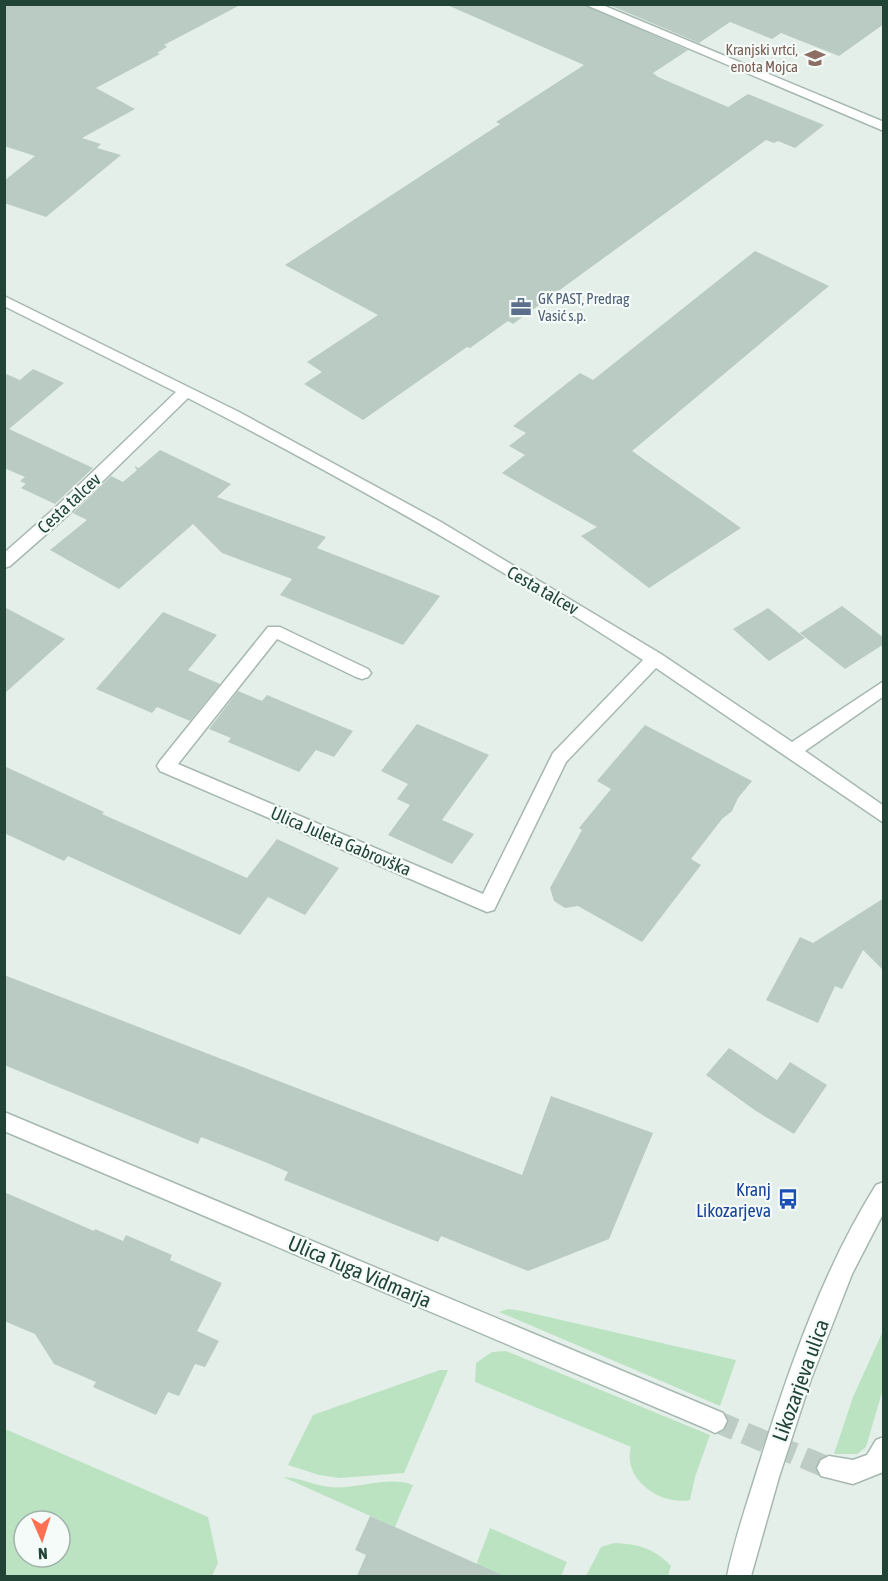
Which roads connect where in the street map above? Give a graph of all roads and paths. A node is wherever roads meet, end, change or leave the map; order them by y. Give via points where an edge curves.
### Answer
1 (589, 4) edge
2 (884, 127) edge
3 (4, 300) edge
4 (185, 392) junction
5 (4, 562) edge
6 (655, 658) junction
7 (362, 673) dead end
8 (884, 687) edge
9 (793, 750) junction
10 (884, 816) edge
11 (4, 1121) edge
12 (884, 1192) edge
13 (715, 1421) tunnel mouth
14 (884, 1448) edge
15 (829, 1468) tunnel mouth
16 (739, 1576) edge

1 - 2 street
3 - 4 street, Cesta talcev
4 - 5 street, Cesta talcev
4 - 6 street, Cesta talcev via 369,488
6 - 7 street, Ulica Juleta Gabrovška via 558,758 487,904 166,766 274,631
6 - 9 street, Cesta talcev
8 - 9 street
9 - 10 street, Cesta talcev
11 - 13 street, Ulica Tuga Vidmarja
12 - 16 street, Likozarjeva ulica via 861,1228 815,1335 783,1420
14 - 15 street via 875,1464 853,1472

